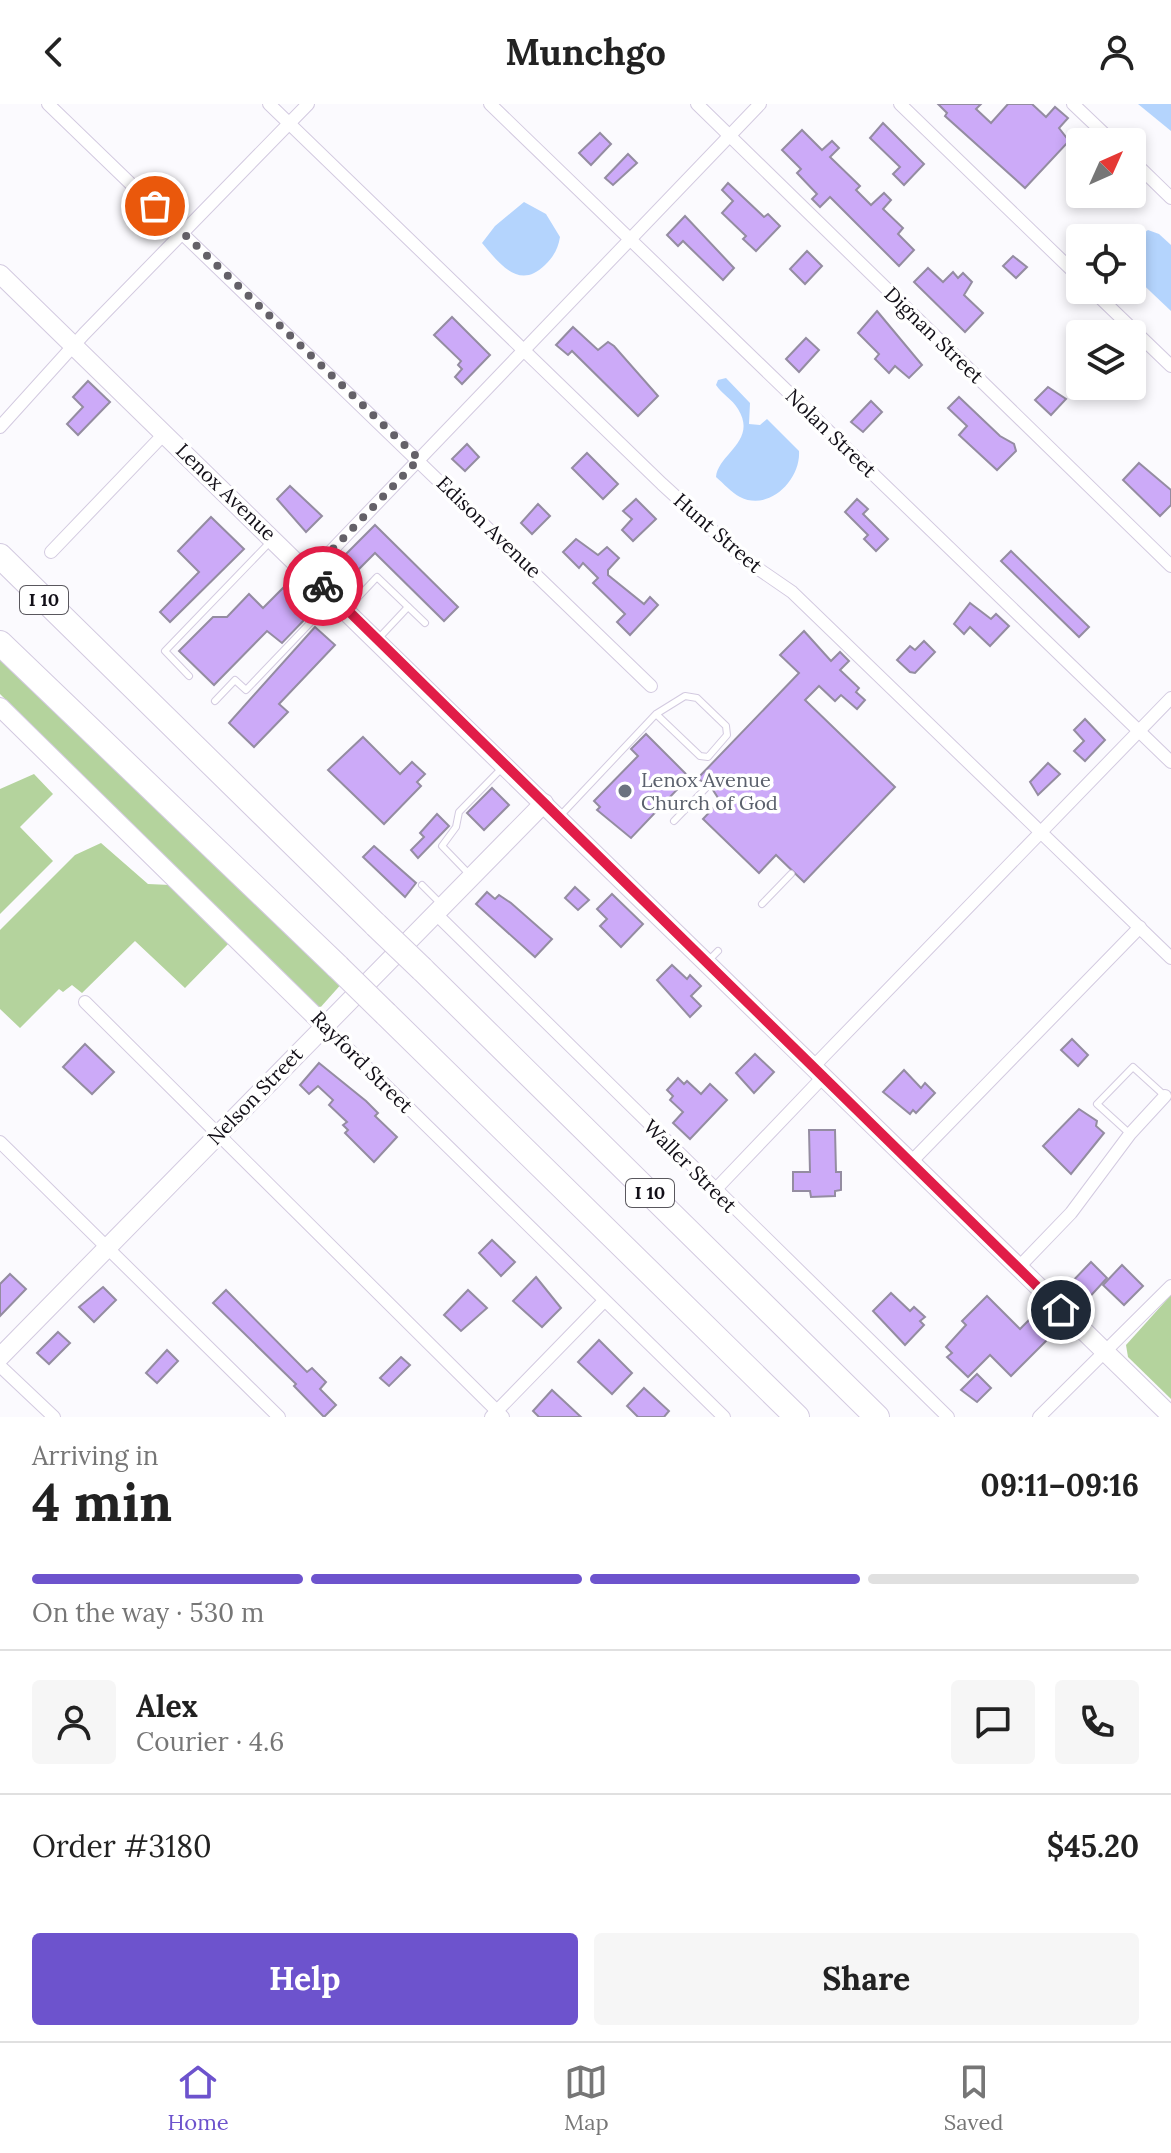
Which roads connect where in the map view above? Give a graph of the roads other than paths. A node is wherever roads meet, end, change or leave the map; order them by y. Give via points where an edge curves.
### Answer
1 (48, 104) edge
2 (269, 104) edge
3 (308, 104) edge
4 (490, 104) edge
5 (697, 104) edge
6 (760, 104) edge
7 (900, 104) edge
8 (1073, 104) edge
9 (289, 123) junction
10 (1098, 128) edge
11 (730, 135) junction
12 (1146, 174) edge
13 (1171, 198) edge
14 (183, 234) junction
15 (630, 239) junction
16 (1066, 264) edge
17 (0, 274) edge
18 (1107, 304) edge
19 (75, 346) junction
20 (525, 349) junction
21 (1171, 366) edge
22 (0, 427) edge
23 (165, 433) junction
24 (419, 459) junction
25 (274, 538) junction
26 (0, 547) edge
27 (51, 552) dead end
28 (0, 556) edge
29 (1171, 566) edge
30 (310, 573) junction
31 (341, 603) junction
32 (408, 607) junction
33 (425, 623) dead end
34 (378, 639) junction
35 (88, 643) junction
36 (4, 648) edge
37 (189, 676) dead end
38 (651, 686) dead end
39 (1171, 698) edge
40 (215, 701) dead end
41 (0, 707) edge
42 (656, 714) junction
43 (1138, 731) junction
44 (1171, 762) edge
45 (505, 764) junction
46 (705, 789) dead end
47 (544, 803) junction
48 (559, 817) junction
49 (674, 821) dead end
50 (1042, 831) junction
51 (791, 874) dead end
52 (471, 876) junction
53 (422, 885) dead end
54 (762, 904) dead end
55 (439, 909) junction
56 (1140, 927) junction
57 (1171, 958) edge
58 (85, 1002) dead end
59 (324, 1025) junction
60 (819, 1071) junction
61 (1165, 1096) joint
62 (1130, 1134) junction
63 (216, 1136) junction
64 (0, 1142) edge
65 (911, 1162) junction
66 (715, 1190) junction
67 (107, 1248) junction
68 (1018, 1268) junction
69 (1171, 1286) edge
70 (604, 1301) junction
71 (1105, 1352) junction
72 (0, 1357) edge
73 (0, 1366) edge
74 (497, 1415) edge
75 (1171, 1416) edge
76 (54, 1417) edge
77 (279, 1417) edge
78 (724, 1417) edge
79 (797, 1417) edge
80 (877, 1417) edge
81 (948, 1417) edge
82 (1039, 1417) edge

1 - 14 street, Edison Avenue
2 - 9 street, Hunt Street
3 - 9 street
4 - 15 street, Nolan Street
5 - 11 street, Dignan Street
6 - 11 street
7 - 16 street
8 - 10 street
9 - 14 street
9 - 20 street, Hunt Street
11 - 15 street
11 - 29 street, Dignan Street
12 - 13 street
14 - 19 street
14 - 24 street, Edison Avenue
15 - 20 street
15 - 43 street, Nolan Street
17 - 19 street, Lenox Avenue
18 - 21 street
19 - 22 street
19 - 23 street, Lenox Avenue
20 - 24 street
20 - 50 street, Hunt Street via 662,484 744,559 792,592
23 - 25 street, Lenox Avenue
23 - 27 street
24 - 30 street
24 - 38 street, Edison Avenue
25 - 30 street, Lenox Avenue
25 - 37 lane via 165,651
26 - 35 highway
28 - 35 highway, I 10
30 - 31 street, Lenox Avenue
31 - 32 lane via 377,577
31 - 34 street, Lenox Avenue
31 - 40 lane via 246,690 235,680
32 - 33 lane
32 - 34 lane
34 - 45 street, Lenox Avenue
35 - 80 highway, I 10, bridge
36 - 79 highway, I 10, bridge
39 - 43 street
41 - 59 street, Rayford Street
42 - 42 lane via 685,696 697,698 726,726 727,735 708,757 700,756
42 - 48 lane
43 - 44 street, Nolan Street
43 - 50 street
45 - 47 street, Lenox Avenue
45 - 52 lane via 459,812 456,827 442,842
46 - 49 lane
47 - 48 street, Lenox Avenue
47 - 52 street, Nelson Street
48 - 60 street, Lenox Avenue via 712,956
50 - 56 street, Hunt Street
50 - 60 street
51 - 54 lane
52 - 55 street, Nelson Street
53 - 55 lane
55 - 59 street, Nelson Street
55 - 66 street, Waller Street
56 - 57 street, Hunt Street
56 - 65 street
58 - 63 street
59 - 63 street, Nelson Street
59 - 70 street, Rayford Street
60 - 65 street, Lenox Avenue
60 - 66 street
61 - 62 street
61 - 62 lane via 1133,1067 1097,1104
62 - 68 street via 1090,1191
63 - 67 street, Nelson Street
63 - 74 street
64 - 67 street
65 - 68 street, Lenox Avenue
66 - 81 street, Waller Street
67 - 72 street, Nelson Street
67 - 77 street
68 - 71 street, Lenox Avenue
69 - 71 street
70 - 74 street
70 - 78 street, Rayford Street
71 - 75 street, Lenox Avenue
71 - 82 street
73 - 76 street

